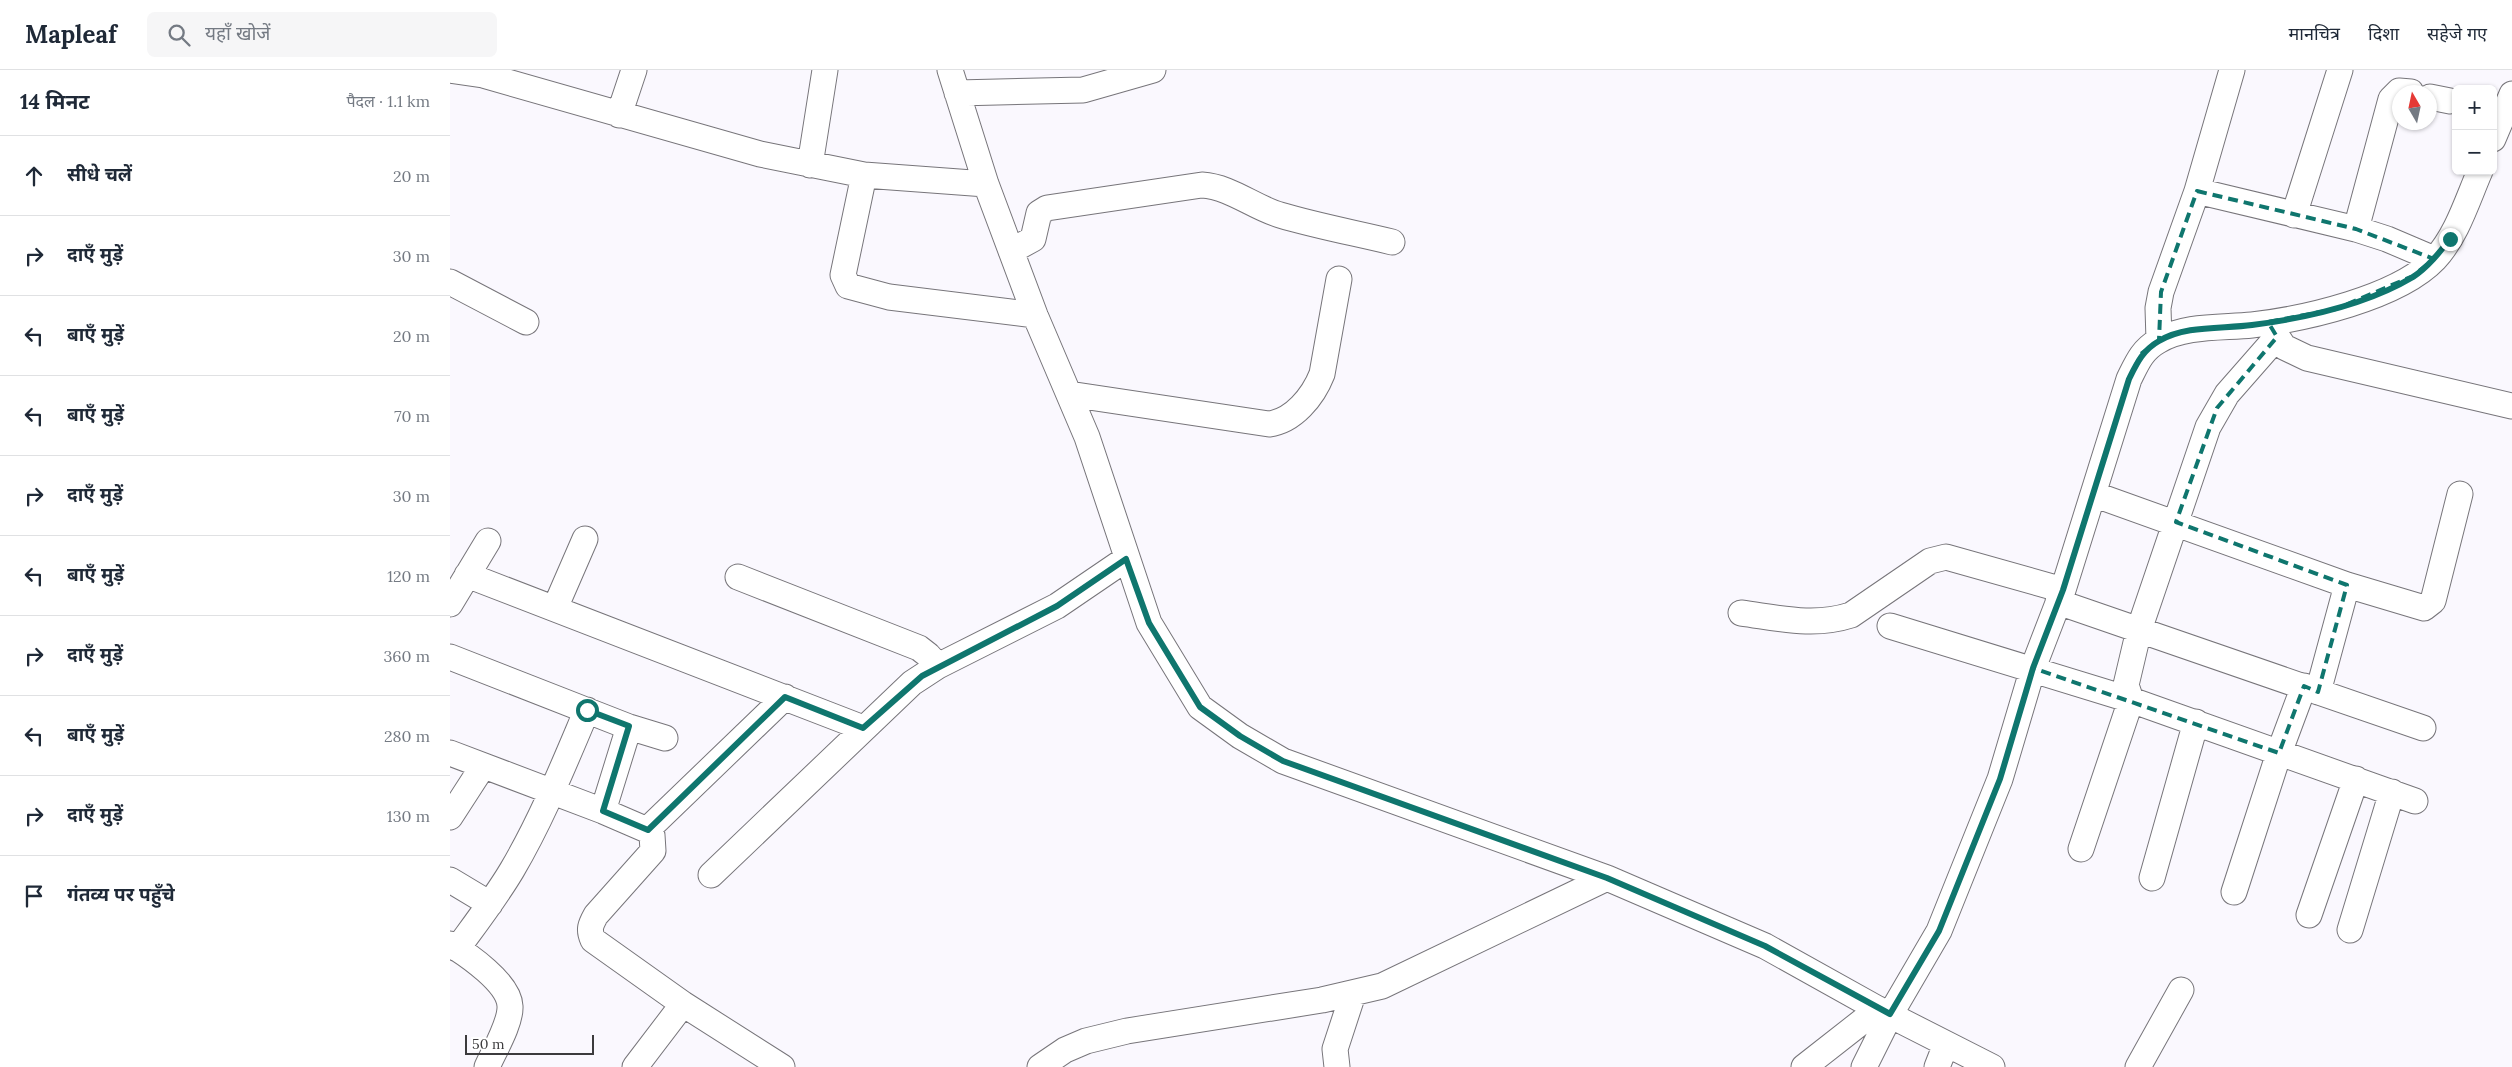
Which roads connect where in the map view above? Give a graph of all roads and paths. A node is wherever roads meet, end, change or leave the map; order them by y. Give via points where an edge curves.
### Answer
1 (450, 70) edge
2 (634, 70) edge
3 (825, 70) edge
4 (1153, 70) edge
5 (2232, 70) edge
6 (2340, 70) edge
7 (954, 82) edge
8 (2512, 94) edge
9 (2392, 98) edge
10 (619, 114) junction
11 (2497, 130) edge
12 (810, 165) junction
13 (864, 175) junction
14 (2478, 175) edge
15 (986, 184) junction
16 (2197, 192) junction
17 (2294, 215) junction
18 (2356, 230) junction
19 (1392, 242) dead end
20 (1011, 251) junction
21 (2434, 260) junction
22 (1338, 279) dead end
23 (450, 282) edge
24 (1035, 315) junction
25 (526, 322) dead end
26 (2273, 330) junction
27 (2160, 340) junction
28 (1069, 394) junction
29 (2512, 406) edge
30 (2093, 494) junction
31 (2460, 494) dead end
32 (2176, 522) junction
33 (585, 539) dead end
34 (488, 540) dead end
35 (1126, 559) junction
36 (467, 575) junction
37 (738, 578) dead end
38 (2347, 585) junction
39 (2060, 596) junction
40 (450, 604) edge
41 (555, 608) junction
42 (1741, 613) dead end
43 (1890, 626) dead end
44 (2139, 630) junction
45 (450, 657) edge
46 (938, 666) junction
47 (2033, 668) junction
48 (2311, 689) junction
49 (785, 697) junction
50 (2131, 700) junction
51 (587, 710) junction
52 (2196, 722) junction
53 (629, 726) junction
54 (863, 728) junction
55 (2422, 728) dead end
56 (665, 738) dead end
57 (450, 753) edge
58 (2279, 753) junction
59 (483, 766) junction
60 (2356, 779) junction
61 (552, 792) junction
62 (2392, 792) junction
63 (2415, 801) dead end
64 (603, 811) junction
65 (450, 816) edge
66 (648, 830) junction
67 (2081, 849) dead end
68 (711, 875) dead end
69 (1607, 878) junction
70 (2152, 878) dead end
71 (450, 880) edge
72 (2234, 892) dead end
73 (490, 904) junction
74 (2309, 915) dead end
75 (2350, 930) dead end
76 (454, 946) edge
77 (2181, 990) dead end
78 (1353, 994) junction
79 (683, 1004) junction
80 (1884, 1012) junction
81 (1946, 1044) junction
82 (746, 1058) edge
83 (487, 1067) edge
84 (634, 1067) edge
85 (782, 1067) edge
86 (1040, 1067) edge
87 (1337, 1067) edge
88 (1804, 1067) edge
89 (1864, 1067) edge
90 (1937, 1067) edge
91 (1992, 1067) edge
92 (2138, 1067) edge

1 - 10 street via 483,75
2 - 10 street
3 - 12 street
4 - 7 street via 1083,90
5 - 16 street
6 - 17 street
7 - 15 street
8 - 11 street
9 - 18 street
10 - 12 street via 725,145
12 - 13 street
13 - 15 street
13 - 24 street via 843,275 848,286 889,296
14 - 21 street via 2450,239
15 - 20 street
16 - 17 street
16 - 27 street via 2161,292 2158,308
17 - 18 street
18 - 21 street via 2387,239
19 - 20 street via 1280,215 1229,191 1202,185 1046,208 1039,213 1033,239
20 - 24 street
21 - 26 street via 2413,276 2384,291
22 - 28 street via 1318,384 1289,418 1280,422 1269,424
23 - 25 street
24 - 28 street
26 - 27 street via 2194,330
26 - 29 street via 2284,347 2307,358
26 - 32 street via 2217,408
27 - 30 street via 2142,353 2129,379
28 - 35 street via 1087,437
30 - 32 street
30 - 39 street
31 - 38 street via 2433,601 2428,606 2418,607
32 - 38 street
32 - 44 street
33 - 41 street
34 - 36 street
35 - 46 street via 1050,610
35 - 69 street via 1149,623 1200,707 1240,736 1283,761
36 - 40 street
36 - 41 street
37 - 46 street via 919,648
38 - 48 street
39 - 42 street via 1946,557 1930,561 1851,615 1838,619 1812,622
39 - 44 street
39 - 47 street
41 - 49 street
43 - 47 street
44 - 48 street
44 - 50 street via 2126,686
45 - 51 street
46 - 54 street via 912,683
47 - 50 street
47 - 80 street via 2000,779 1939,931
48 - 55 street
48 - 58 street
49 - 54 street
49 - 66 street
50 - 52 street
50 - 67 street
51 - 53 street
51 - 61 street
52 - 58 street
52 - 70 street
53 - 56 street
53 - 64 street
54 - 68 street
57 - 59 street
58 - 60 street
58 - 72 street
59 - 61 street
59 - 65 street
60 - 62 street
60 - 74 street
61 - 64 street
61 - 73 street via 516,863
62 - 63 street
62 - 75 street
64 - 66 street
66 - 79 street via 654,842 653,851 596,914 590,933 593,940
69 - 78 street via 1382,986
69 - 80 street via 1765,946
71 - 73 street
73 - 76 street
76 - 83 street via 497,981 507,995 510,1006 508,1019
77 - 92 street
78 - 86 street via 1127,1031 1086,1041
78 - 87 street via 1335,1049
79 - 82 street
79 - 84 street
80 - 81 street
80 - 88 street
80 - 89 street
81 - 90 street
81 - 91 street
82 - 85 street

